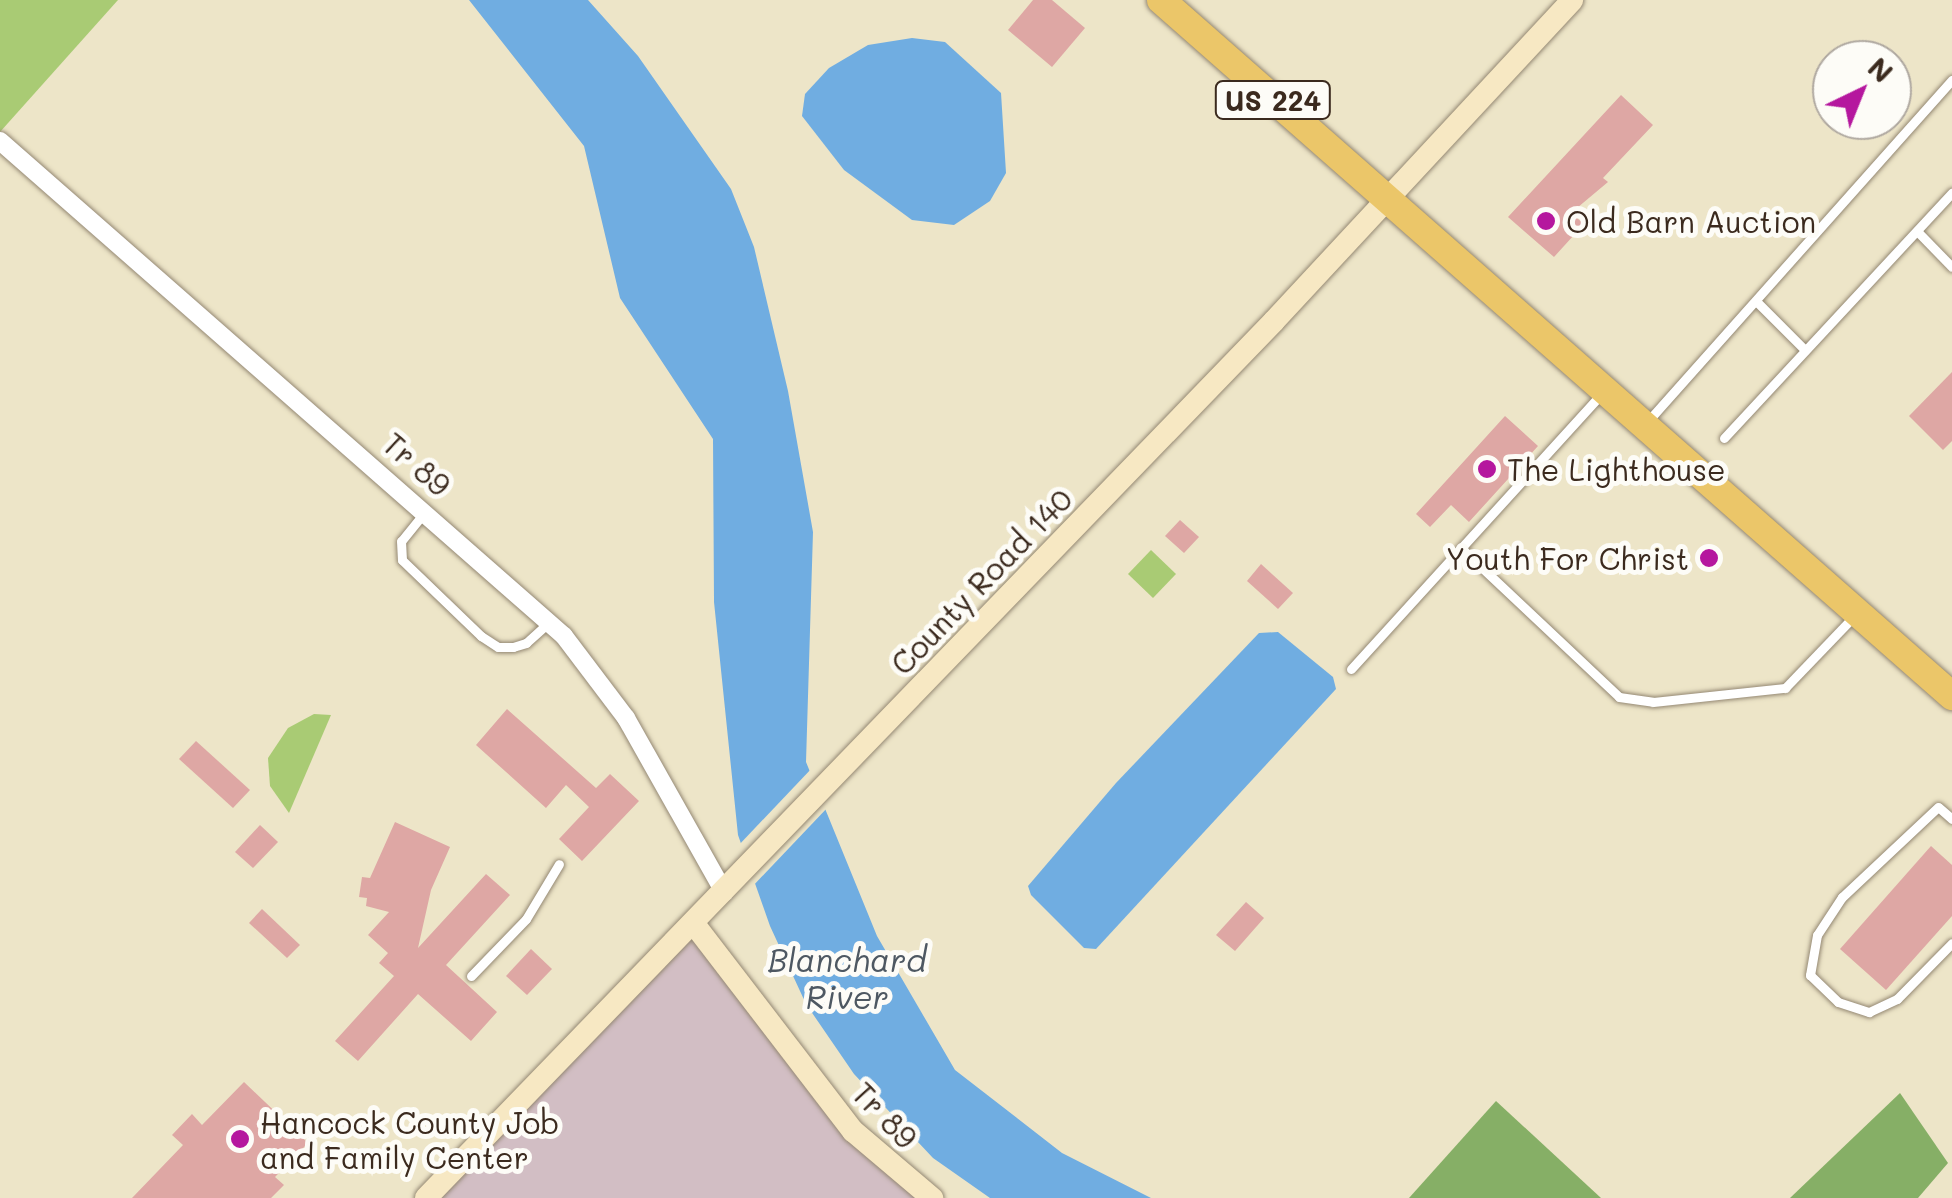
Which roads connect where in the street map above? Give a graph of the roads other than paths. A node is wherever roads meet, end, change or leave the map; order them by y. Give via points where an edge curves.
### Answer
1 (1160, 0) edge
2 (1572, 0) edge
3 (1952, 80) edge
4 (0, 141) edge
5 (1952, 193) edge
6 (1385, 200) junction
7 (1916, 231) junction
8 (1952, 267) edge
9 (1757, 302) junction
10 (1806, 350) junction
11 (1604, 391) junction
12 (1643, 425) junction
13 (1724, 438) dead end
14 (426, 512) junction
15 (1461, 548) junction
16 (1857, 612) junction
17 (549, 622) junction
18 (1352, 669) dead end
19 (1952, 696) edge
20 (1952, 819) edge
21 (559, 864) dead end
22 (731, 885) junction
23 (694, 924) junction
24 (1952, 943) edge
25 (471, 976) dead end
26 (426, 1198) edge
27 (932, 1198) edge

1 - 6 main road, US 224
2 - 6 street, County Road 140
3 - 9 lane
4 - 14 street, Tr 89
5 - 7 lane
6 - 11 main road, US 224
6 - 22 street, County Road 140
7 - 8 lane
7 - 10 lane
9 - 10 lane
9 - 12 lane
10 - 13 lane
11 - 12 main road, US 224
11 - 15 lane
12 - 16 main road, US 224
14 - 17 street, Tr 89
14 - 17 lane via 400,541 402,560 481,636 498,648 513,646
15 - 16 lane via 1619,696 1636,700 1785,688
15 - 18 lane
16 - 19 main road, US 224
17 - 22 street, Tr 89 via 626,718
20 - 24 lane via 1938,806 1842,898 1817,935 1810,974 1838,1002 1868,1012 1897,999
21 - 25 lane via 526,919
22 - 23 street, County Road 140
23 - 26 street, County Road 140
23 - 27 street, Tr 89 via 853,1131

